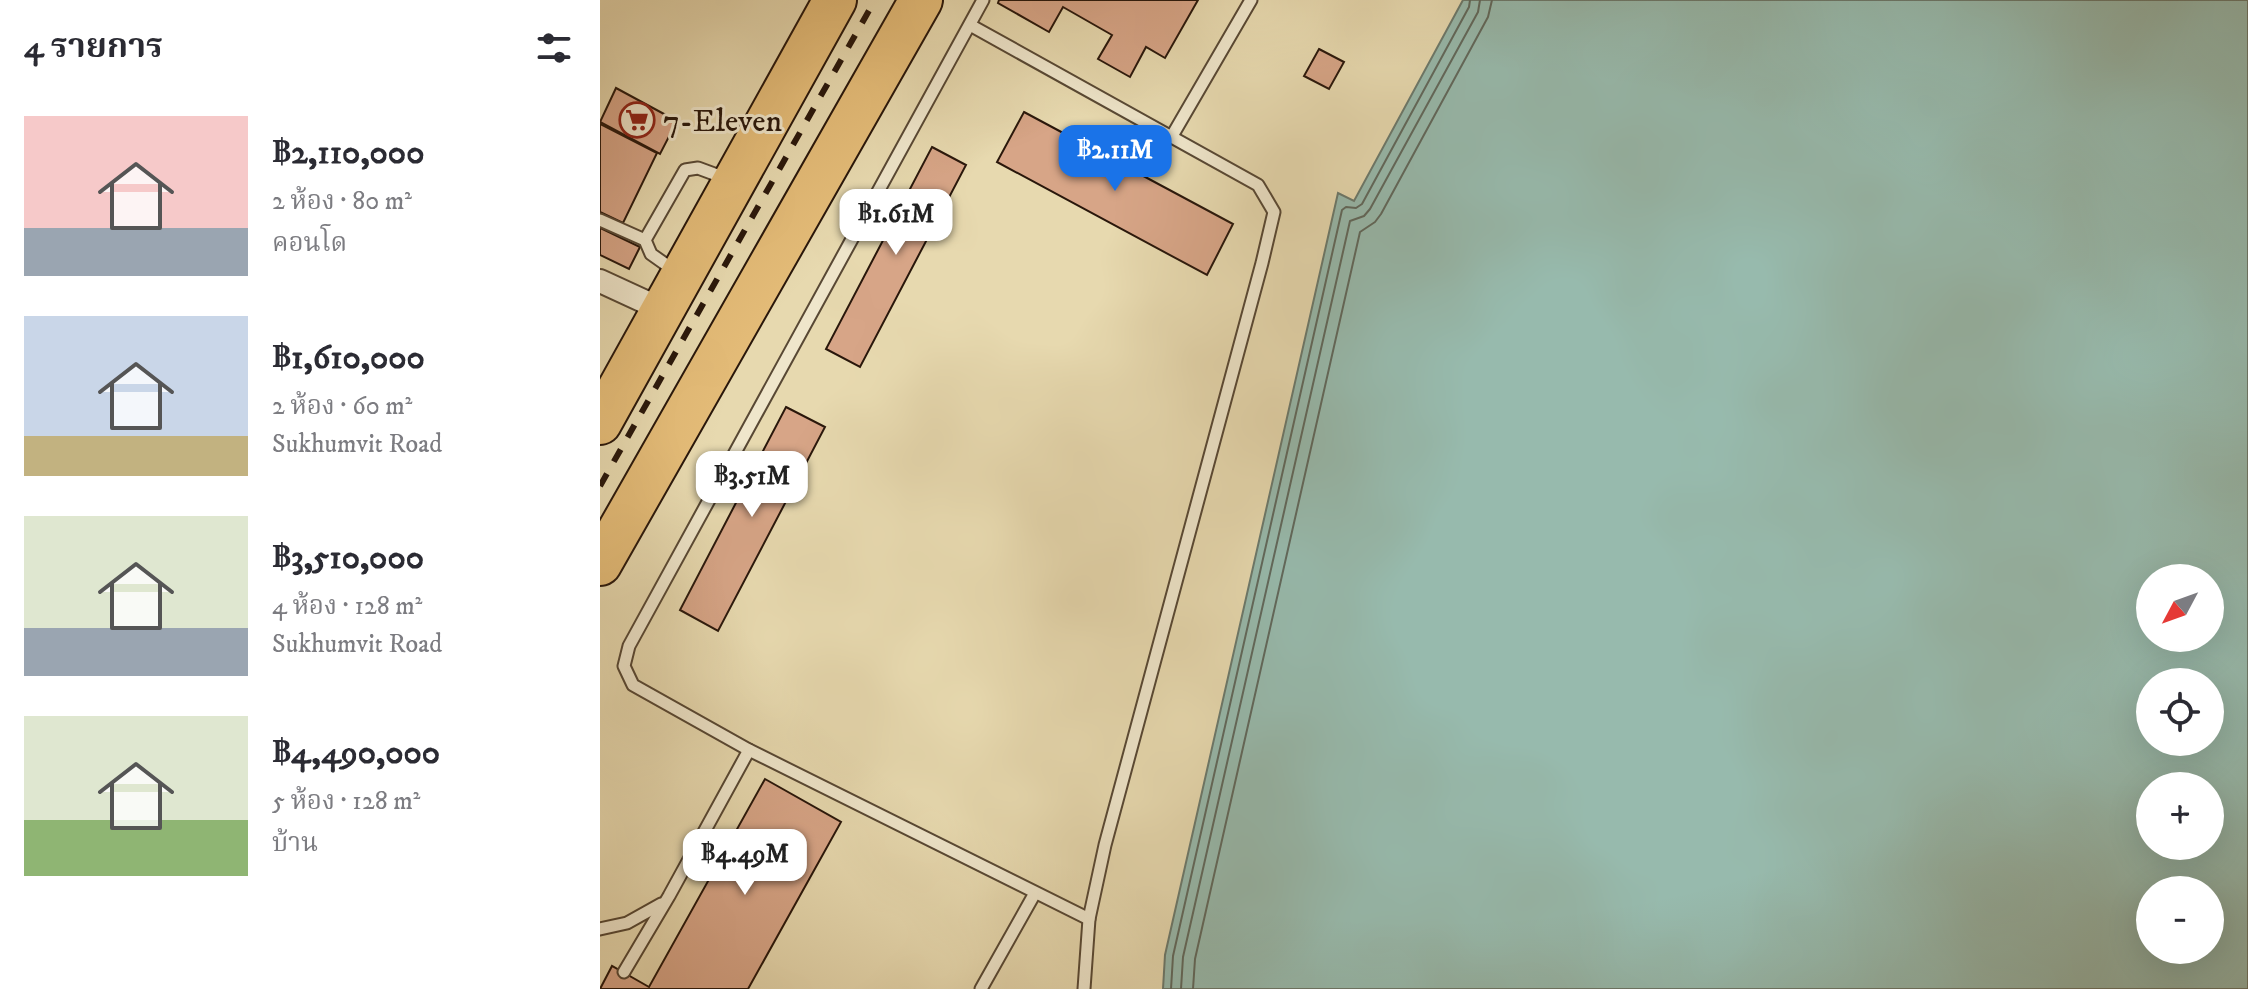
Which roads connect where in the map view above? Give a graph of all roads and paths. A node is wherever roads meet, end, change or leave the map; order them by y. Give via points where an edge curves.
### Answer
1 (921, 0) edge
2 (983, 0) edge
3 (1251, 0) edge
4 (826, 3) edge
5 (970, 25) junction
6 (1172, 136) junction
7 (735, 181) junction
8 (600, 220) edge
9 (645, 240) junction
10 (600, 281) edge
11 (672, 293) junction
12 (600, 423) edge
13 (600, 564) edge
14 (749, 750) junction
15 (1035, 893) junction
16 (669, 896) junction
17 (1089, 919) junction
18 (600, 929) edge
19 (624, 972) dead end
20 (981, 989) edge
21 (1084, 989) edge

1 - 13 highway
2 - 5 lane
3 - 6 lane
4 - 7 highway
5 - 6 lane
5 - 14 lane via 629,646 624,666 633,685
6 - 17 lane via 1258,185 1274,212
7 - 9 lane via 698,168 685,170
7 - 11 highway
8 - 9 lane
9 - 11 lane
10 - 11 street
11 - 12 highway
14 - 15 lane
14 - 16 lane
15 - 17 lane
15 - 20 lane
16 - 18 lane via 640,918
16 - 19 lane
17 - 21 lane

